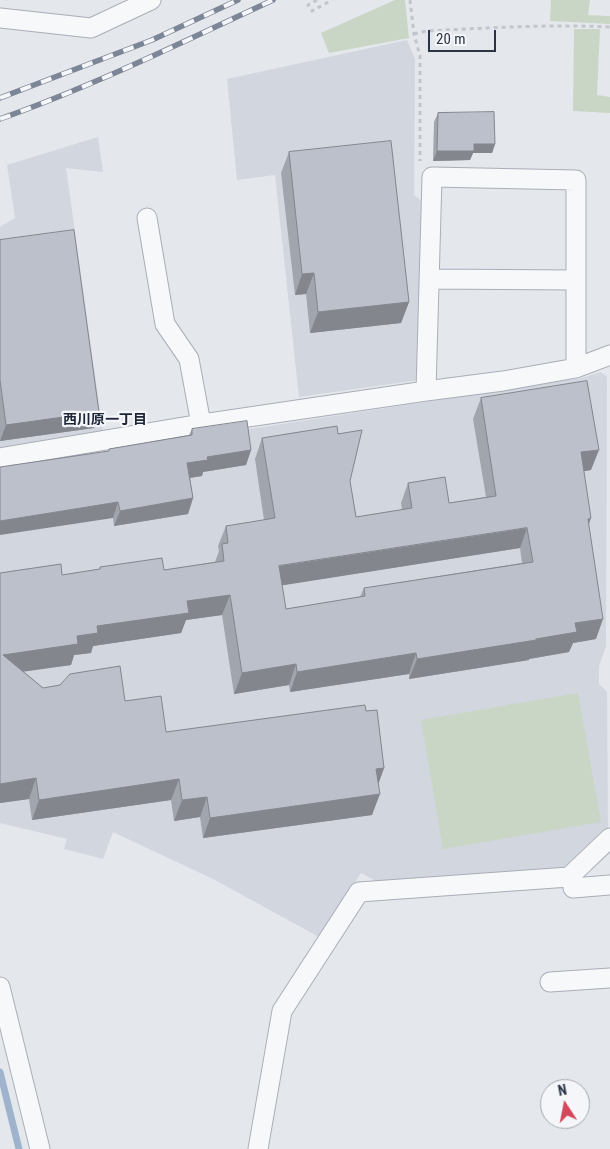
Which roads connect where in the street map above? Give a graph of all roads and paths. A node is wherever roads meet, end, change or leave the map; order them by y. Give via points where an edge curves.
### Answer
1 (151, 0) edge
2 (317, 0) edge
3 (332, 0) edge
4 (410, 0) edge
5 (0, 18) edge
6 (610, 27) edge
7 (414, 34) junction
8 (432, 177) junction
9 (147, 218) dead end
10 (429, 279) junction
11 (576, 280) junction
12 (610, 355) edge
13 (576, 368) junction
14 (426, 391) junction
15 (201, 424) junction
16 (0, 458) edge
17 (610, 838) edge
18 (610, 885) edge
19 (573, 888) dead end
20 (610, 978) edge
21 (550, 982) dead end
22 (1, 990) edge
23 (40, 1149) edge
24 (258, 1149) edge

1 - 5 street via 91,28
2 - 3 path via 308,5 312,11
4 - 7 path
6 - 7 path via 526,26 426,30
7 - 8 path via 420,56 420,168
8 - 10 street
8 - 11 street via 576,180
9 - 15 street via 165,324 189,358
10 - 11 street
10 - 14 street
11 - 13 street
12 - 13 street
13 - 14 street
14 - 15 street
15 - 16 street
17 - 24 street via 569,877 359,892 282,1011
18 - 19 street
20 - 21 street
22 - 23 street

